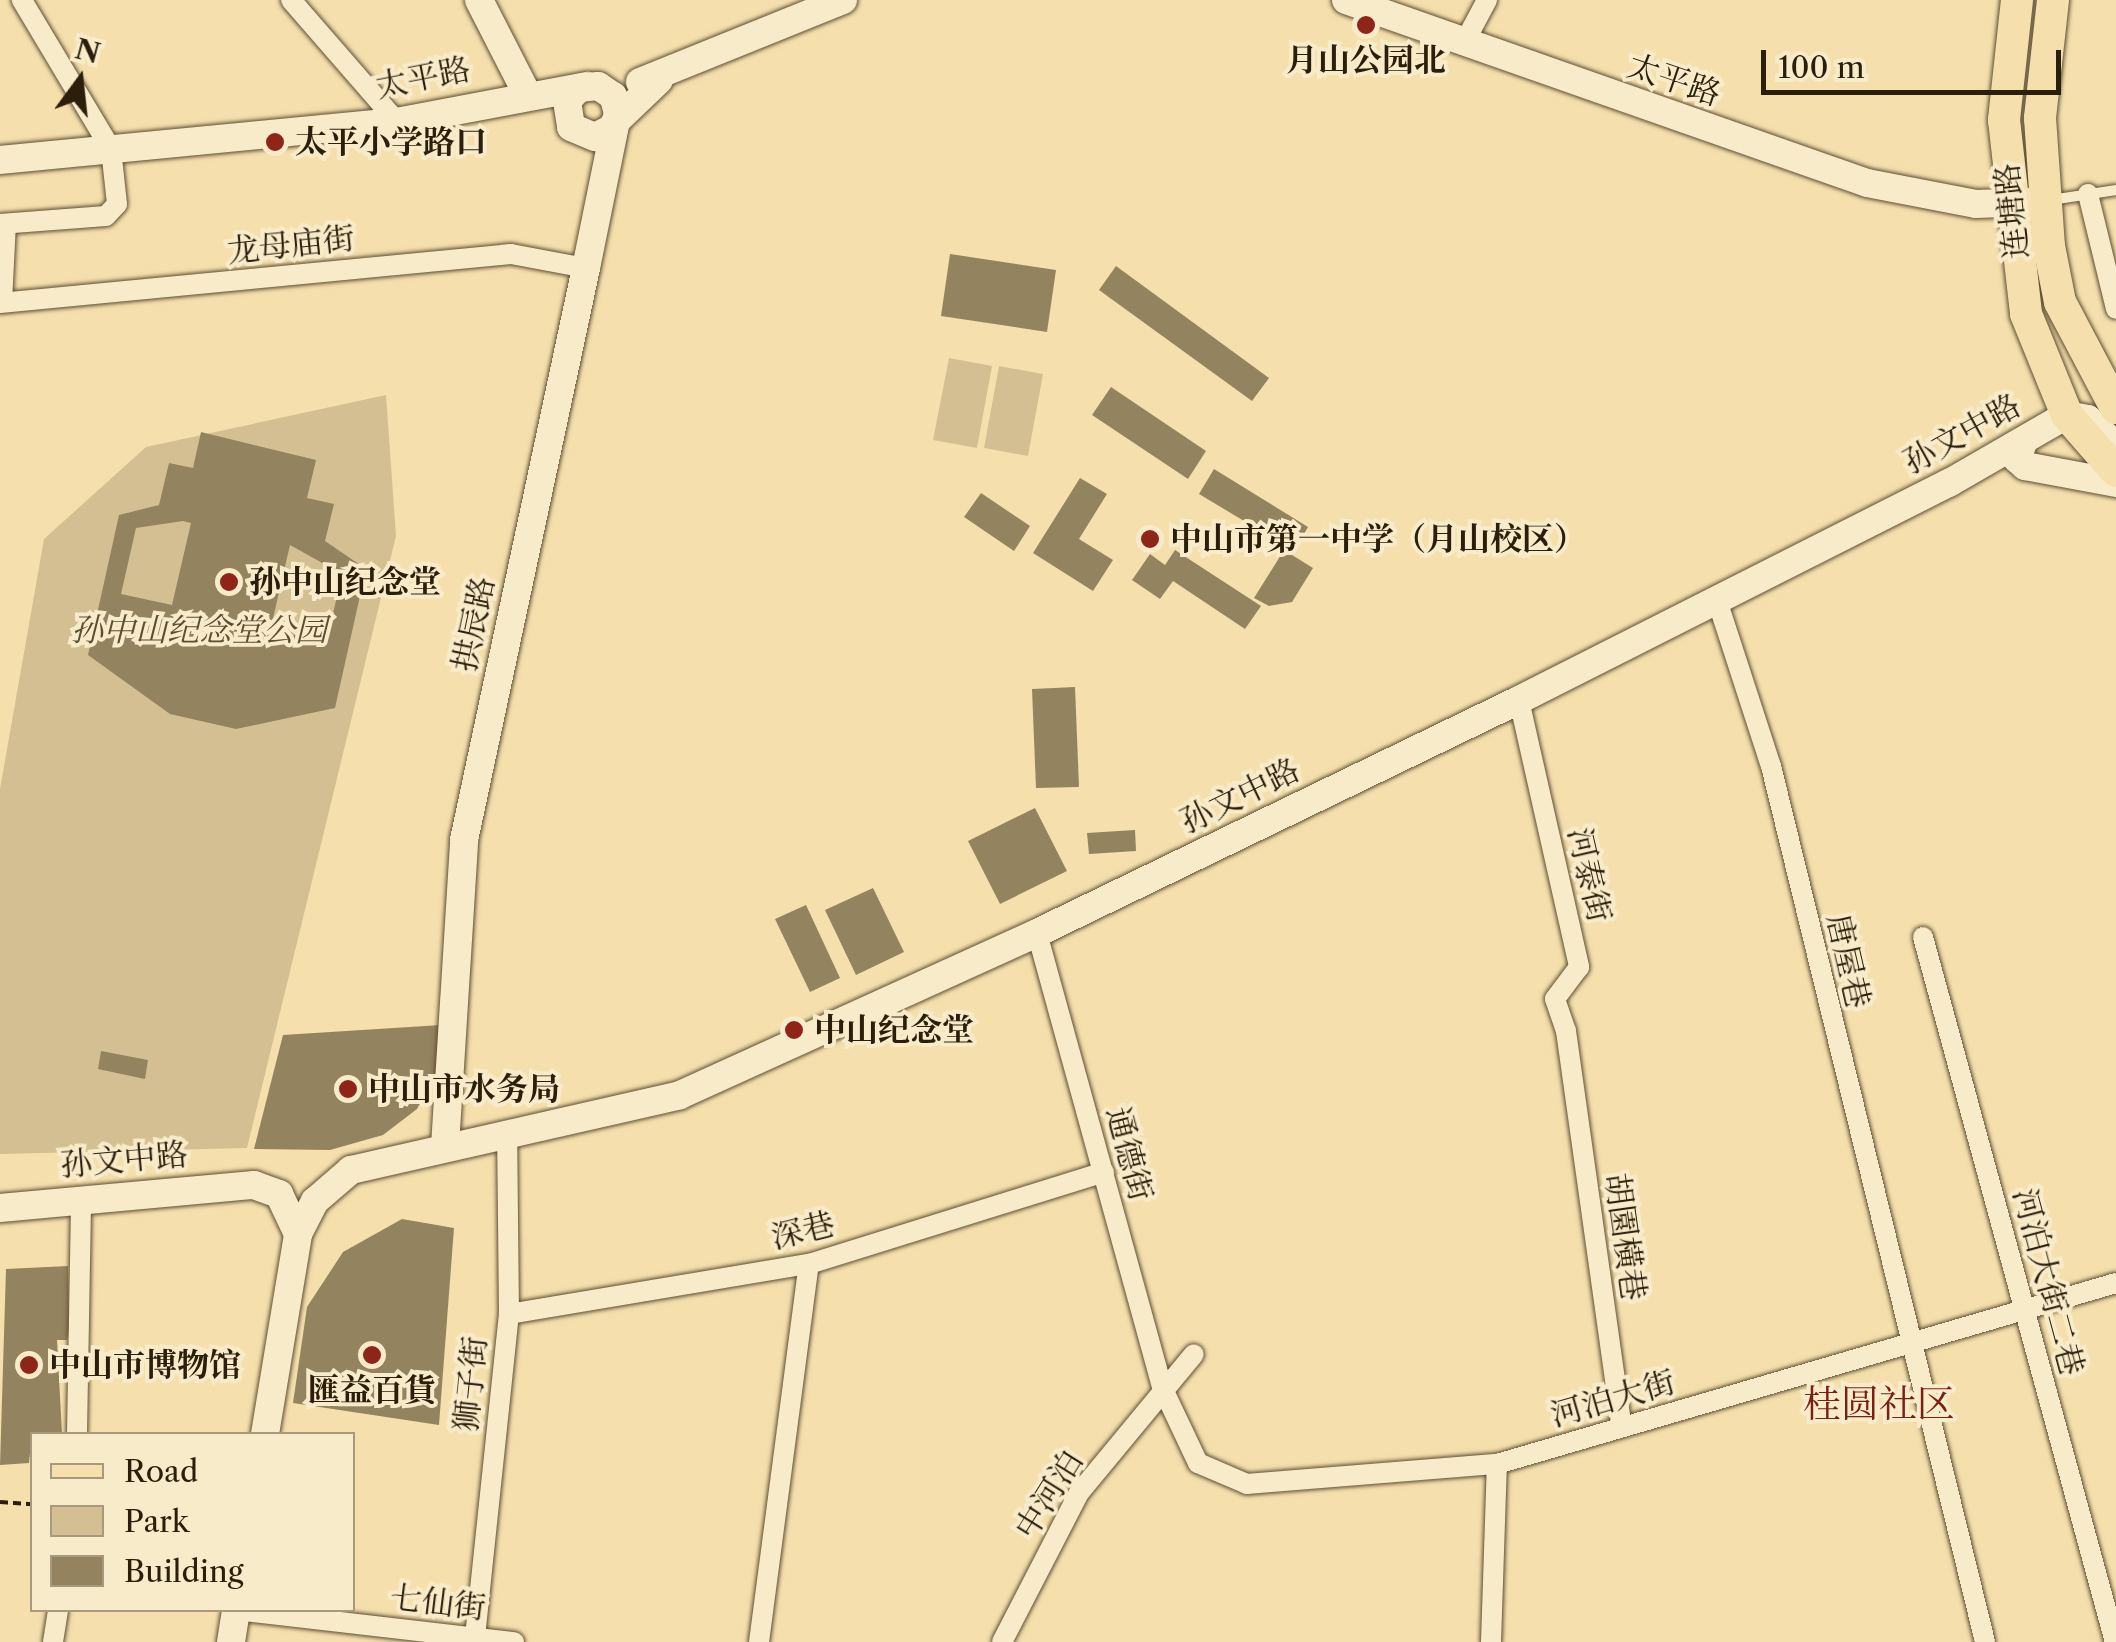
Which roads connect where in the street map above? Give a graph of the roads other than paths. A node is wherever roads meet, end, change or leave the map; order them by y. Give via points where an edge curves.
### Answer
1 (22, 0) edge
2 (290, 0) edge
3 (479, 0) edge
4 (843, 0) edge
5 (1346, 0) edge
6 (1487, 0) edge
7 (2017, 0) edge
8 (2053, 0) edge
9 (1375, 5) edge
10 (1463, 45) junction
11 (659, 80) junction
12 (588, 87) junction
13 (528, 92) junction
14 (566, 119) junction
15 (397, 122) junction
16 (605, 129) junction
17 (110, 149) junction
18 (0, 160) edge
19 (2116, 190) edge
20 (2088, 194) junction
21 (2045, 201) junction
22 (2010, 203) junction
23 (3, 224) edge
24 (586, 268) junction
25 (1, 303) edge
26 (2116, 308) edge
27 (2109, 398) edge
28 (2068, 415) junction
29 (2023, 443) junction
30 (2116, 446) edge
31 (2116, 470) edge
32 (2116, 482) edge
33 (1716, 597) junction
34 (1519, 700) junction
35 (1038, 933) junction
36 (1923, 937) dead end
37 (1569, 1054) joint
38 (506, 1136) junction
39 (446, 1146) junction
40 (1104, 1172) junction
41 (81, 1197) junction
42 (0, 1208) edge
43 (298, 1234) junction
44 (809, 1264) junction
45 (2116, 1283) edge
46 (2025, 1310) junction
47 (509, 1314) junction
48 (1908, 1344) junction
49 (1194, 1354) dead end
50 (1163, 1389) junction
51 (1622, 1427) junction
52 (76, 1432) edge
53 (265, 1432) edge
54 (1497, 1464) junction
55 (58, 1612) edge
56 (236, 1612) edge
57 (253, 1612) edge
58 (475, 1638) junction
59 (53, 1642) edge
60 (231, 1642) edge
61 (514, 1642) edge
62 (759, 1642) edge
63 (1002, 1642) edge
64 (1491, 1642) edge
65 (1985, 1642) edge
66 (2115, 1642) edge

1 - 17 street
2 - 15 street
3 - 13 street
4 - 11 street, 太平路
5 - 9 street, 太平路
6 - 10 street
7 - 22 main road, 连塘路 via 2004,120
8 - 21 main road, 连塘路 via 2040,118
9 - 10 street, 太平路
10 - 22 street, 太平路 via 1867,183
11 - 12 street, 太平路
11 - 16 street
12 - 13 street, 太平路
12 - 14 street via 567,101
12 - 16 street via 617,104
13 - 14 street
13 - 15 street, 太平路
14 - 16 street via 578,134
15 - 17 street, 太平路
16 - 24 street, 拱辰路 via 607,166
17 - 18 street, 太平路
17 - 23 street via 117,204 106,216
19 - 20 lane
20 - 21 lane
20 - 26 street
21 - 22 street, 太平路
21 - 27 main road, 连塘路 via 2060,302
22 - 28 main road, 连塘路 via 2026,314
23 - 25 street
24 - 25 street, 龙母庙街 via 511,254
24 - 39 street, 拱辰路 via 464,840
28 - 29 street, 孙文中路
28 - 30 street, 孙文中路 via 2088,419
28 - 31 main road, 连塘路
29 - 32 street via 2017,458 2025,466
29 - 33 street, 孙文中路
33 - 34 street, 孙文中路
33 - 48 street, 唐屋巷 via 1772,766
34 - 35 street, 孙文中路
34 - 37 street, 河泰街 via 1579,967 1554,999
35 - 38 street, 孙文中路 via 680,1095
35 - 40 street, 通德街
36 - 46 street, 河泊大街二巷
37 - 51 street, 胡園橫巷
38 - 39 street, 孙文中路
38 - 47 street, 狮子街
39 - 43 street, 孙文中路 via 351,1170 315,1201
40 - 44 street, 深巷
40 - 50 street, 通德街
41 - 42 street, 孙文中路
41 - 43 street, 孙文中路 via 254,1185 279,1194
41 - 52 street
43 - 53 street
44 - 47 street, 深巷
44 - 62 street
45 - 46 street, 河泊大街
46 - 48 street, 河泊大街
46 - 66 street, 河泊大街二巷
47 - 58 street, 狮子街
48 - 51 street, 河泊大街
48 - 65 street, 唐屋巷
49 - 50 street, 中河泊
50 - 54 street, 河泊大街 via 1198,1463 1247,1484
50 - 63 street, 中河泊 via 1079,1492
51 - 54 street, 河泊大街
54 - 64 street
55 - 59 street
56 - 60 street
57 - 58 street, 七仙街
58 - 61 street, 七仙街

